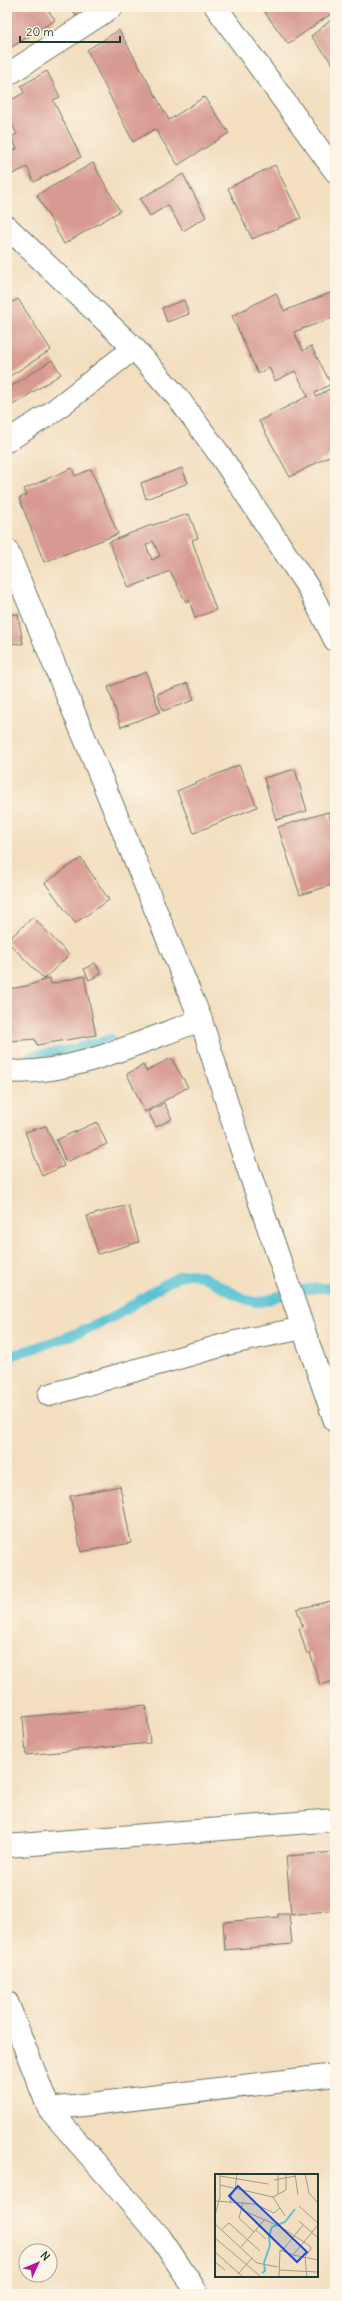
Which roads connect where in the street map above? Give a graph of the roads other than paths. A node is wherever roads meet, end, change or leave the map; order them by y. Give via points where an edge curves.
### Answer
1 (112, 7) edge
2 (219, 8) edge
3 (7, 75) edge
4 (335, 171) edge
5 (7, 227) edge
6 (134, 348) junction
7 (7, 441) edge
8 (7, 550) edge
9 (335, 640) edge
10 (201, 1020) junction
11 (7, 1071) edge
12 (303, 1328) junction
13 (49, 1395) dead end
14 (335, 1421) edge
15 (335, 1820) edge
16 (7, 1846) edge
17 (7, 2002) edge
18 (335, 2075) edge
19 (49, 2109) junction
20 (198, 2294) edge

1 - 3 street
2 - 4 street
5 - 6 street
6 - 7 street via 51,413
6 - 9 street via 178,398 220,455 309,589
8 - 10 street
10 - 11 street via 76,1064 48,1071
10 - 12 street via 240,1145
12 - 13 street via 231,1343
12 - 14 street
15 - 16 street
17 - 19 street
18 - 19 street
19 - 20 street via 160,2237

